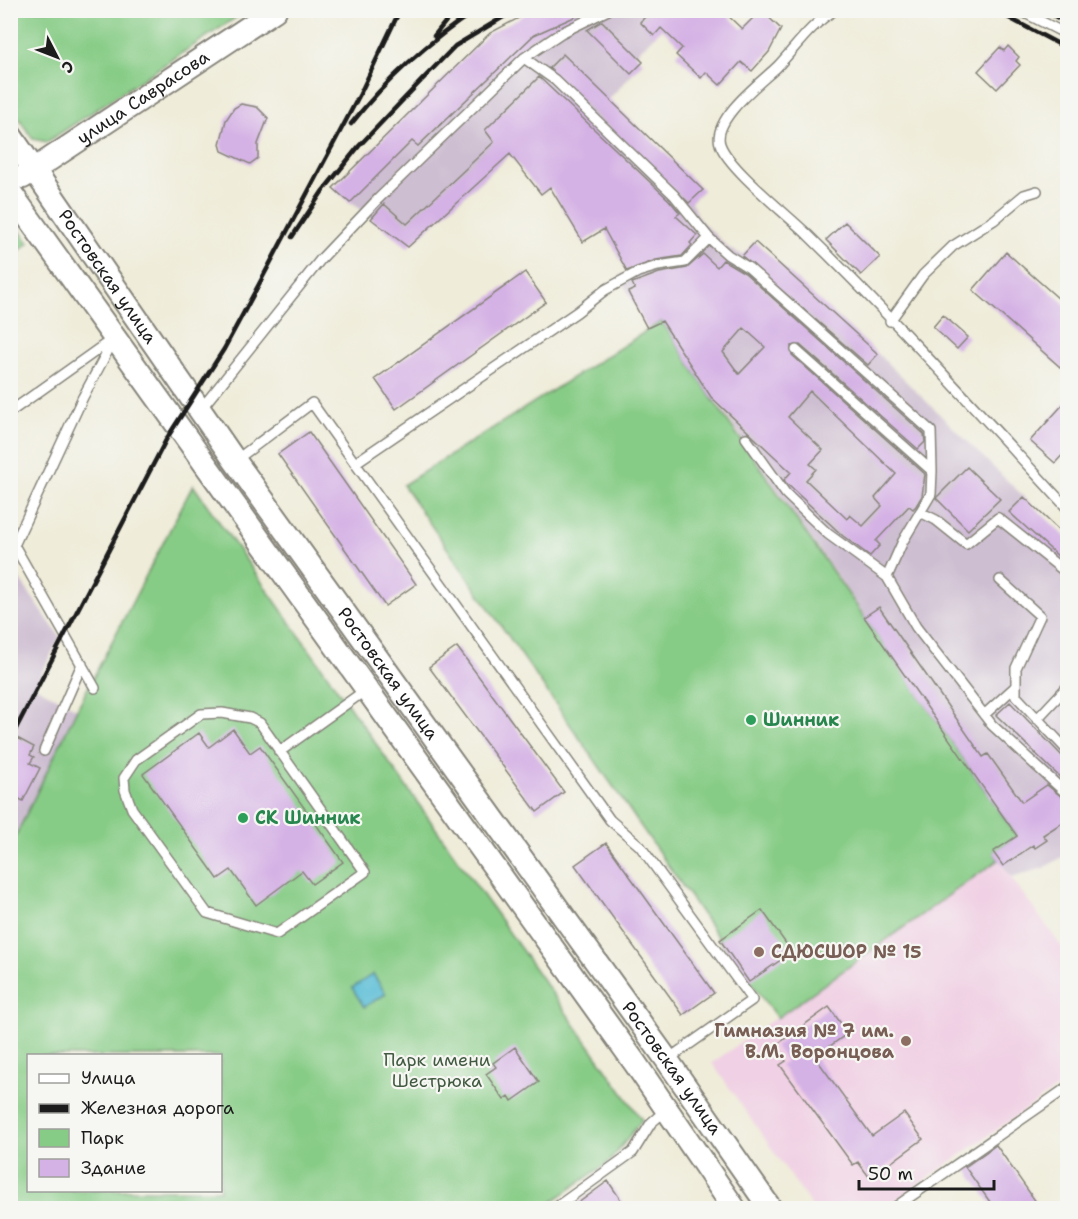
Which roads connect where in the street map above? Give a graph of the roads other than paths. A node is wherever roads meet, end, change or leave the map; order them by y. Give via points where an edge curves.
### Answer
1 (275, 10) edge
2 (608, 10) edge
3 (835, 10) edge
4 (1019, 10) edge
5 (1068, 35) edge
6 (524, 58) junction
7 (10, 135) edge
8 (35, 170) junction
9 (10, 185) edge
10 (1037, 191) dead end
11 (10, 192) edge
12 (709, 238) junction
13 (890, 321) junction
14 (114, 338) junction
15 (796, 350) dead end
16 (201, 408) junction
17 (10, 412) edge
18 (746, 438) dead end
19 (235, 461) junction
20 (355, 463) junction
21 (932, 471) junction
22 (1068, 509) edge
23 (920, 512) junction
24 (13, 541) edge
25 (10, 554) edge
26 (1068, 574) edge
27 (887, 577) junction
28 (1000, 580) dead end
29 (82, 664) junction
30 (1016, 686) junction
31 (1068, 686) edge
32 (95, 688) dead end
33 (367, 689) junction
34 (984, 715) junction
35 (1037, 719) junction
36 (1066, 746) edge
37 (44, 750) dead end
38 (279, 752) junction
39 (1068, 795) edge
40 (667, 1060) junction
41 (1068, 1087) edge
42 (667, 1108) junction
43 (555, 1209) edge
44 (734, 1209) edge
45 (770, 1209) edge
46 (894, 1209) edge

1 - 8 street, улица Саврасова
2 - 6 lane via 561,33
3 - 13 lane via 819,20 742,98 722,128 720,144 733,163
4 - 5 lane
6 - 12 lane via 555,80 674,195
6 - 16 lane via 321,259
7 - 8 street, Ростовская улица
8 - 9 street, улица Саврасова
8 - 16 street, Ростовская улица
10 - 13 lane via 1024,195 953,246 923,275
11 - 14 street, Ростовская улица
12 - 20 lane via 686,262 638,272 605,290
12 - 21 lane via 749,268 931,431
13 - 22 lane
14 - 17 lane
14 - 24 lane
14 - 33 street, Ростовская улица
15 - 21 lane
16 - 19 street, Ростовская улица
18 - 27 lane via 786,494 828,534
19 - 20 lane via 312,403
19 - 40 street, Ростовская улица
20 - 40 lane via 610,820 640,846 752,1000
21 - 23 lane via 931,494
23 - 26 lane via 966,544 998,518
23 - 27 lane
24 - 25 lane
24 - 29 lane
27 - 34 lane via 916,627
28 - 30 lane via 1040,616 1016,668
29 - 32 lane
29 - 37 lane
30 - 34 lane
30 - 35 lane via 1016,696
31 - 35 lane
33 - 38 lane
33 - 42 street, Ростовская улица
34 - 39 lane
35 - 36 lane
38 - 38 lane via 364,872 276,934 207,913 132,809 124,778 136,760 201,714 250,718 260,723
40 - 45 street, Ростовская улица
41 - 46 lane
42 - 43 lane via 651,1123 633,1152
42 - 44 street, Ростовская улица

